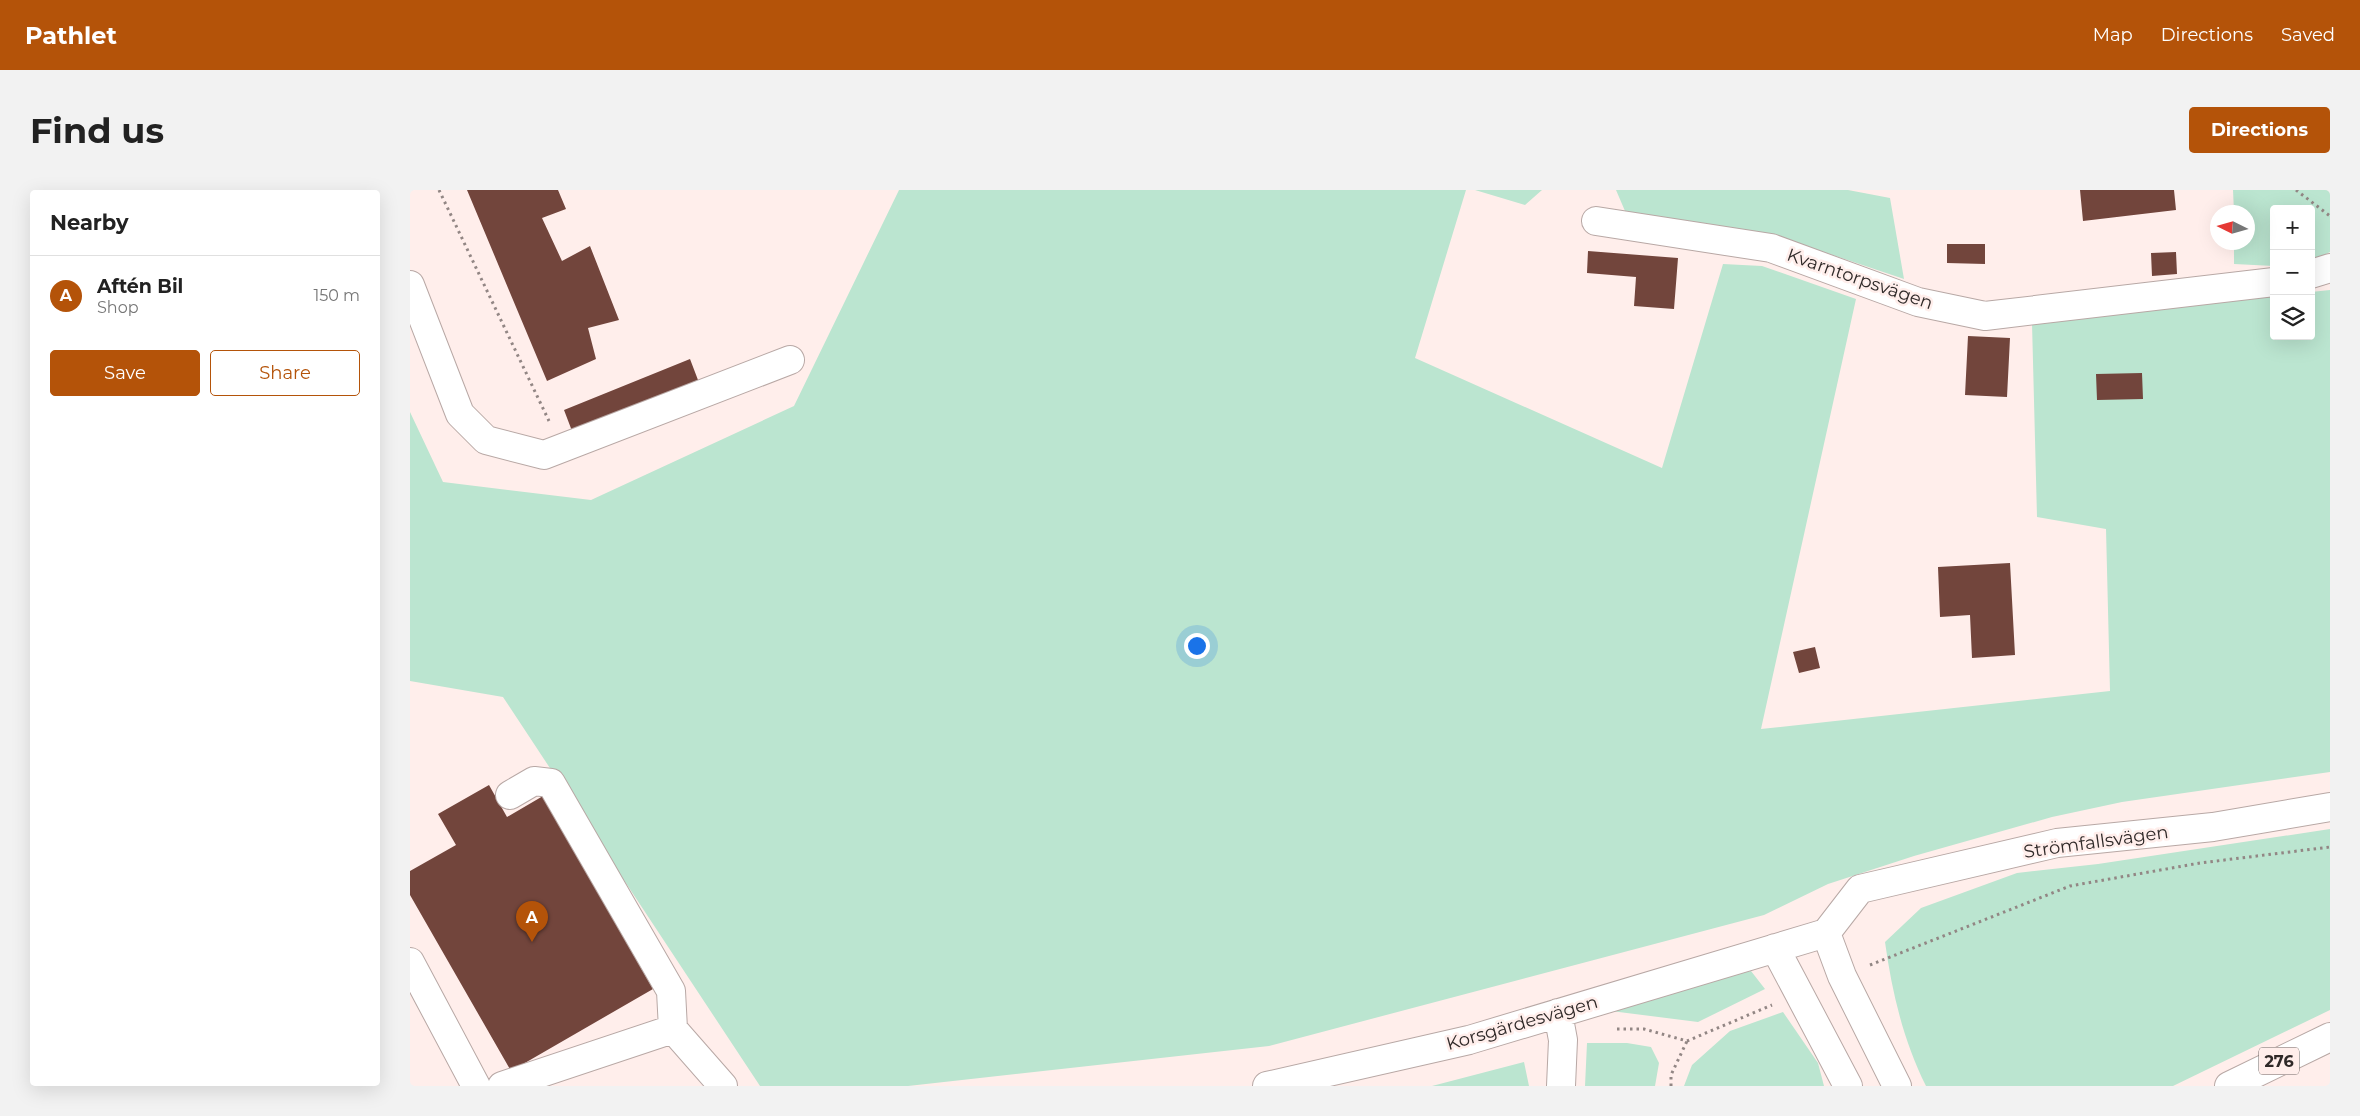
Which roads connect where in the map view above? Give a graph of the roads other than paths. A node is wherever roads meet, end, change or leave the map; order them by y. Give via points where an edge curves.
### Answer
1 (1596, 220) dead end
2 (2330, 268) edge
3 (2315, 273) edge
4 (2270, 282) edge
5 (410, 285) edge
6 (790, 360) dead end
7 (510, 795) dead end
8 (2330, 807) edge
9 (1826, 932) junction
10 (1775, 948) junction
11 (410, 962) edge
12 (1558, 1013) junction
13 (673, 1029) junction
14 (2330, 1037) edge
15 (476, 1086) edge
16 (502, 1086) edge
17 (723, 1086) edge
18 (1266, 1086) edge
19 (1561, 1086) edge
20 (1848, 1086) edge
21 (1898, 1086) edge
22 (2229, 1086) edge

1 - 4 street, Kvarntorpsvägen via 1771,248 1918,302 1984,316
2 - 3 street
5 - 6 street via 460,414 486,440 544,455
7 - 13 street via 534,780 551,783 671,990
8 - 9 street, Strömfallsvägen via 2213,826 2057,843 1860,889
9 - 10 street
9 - 21 street via 1842,976
10 - 12 street, Korsgärdesvägen
10 - 20 street
11 - 15 street
12 - 18 street, Korsgärdesvägen via 1469,1040
12 - 19 street via 1563,1040
13 - 16 street
13 - 17 street
14 - 22 street, 276

